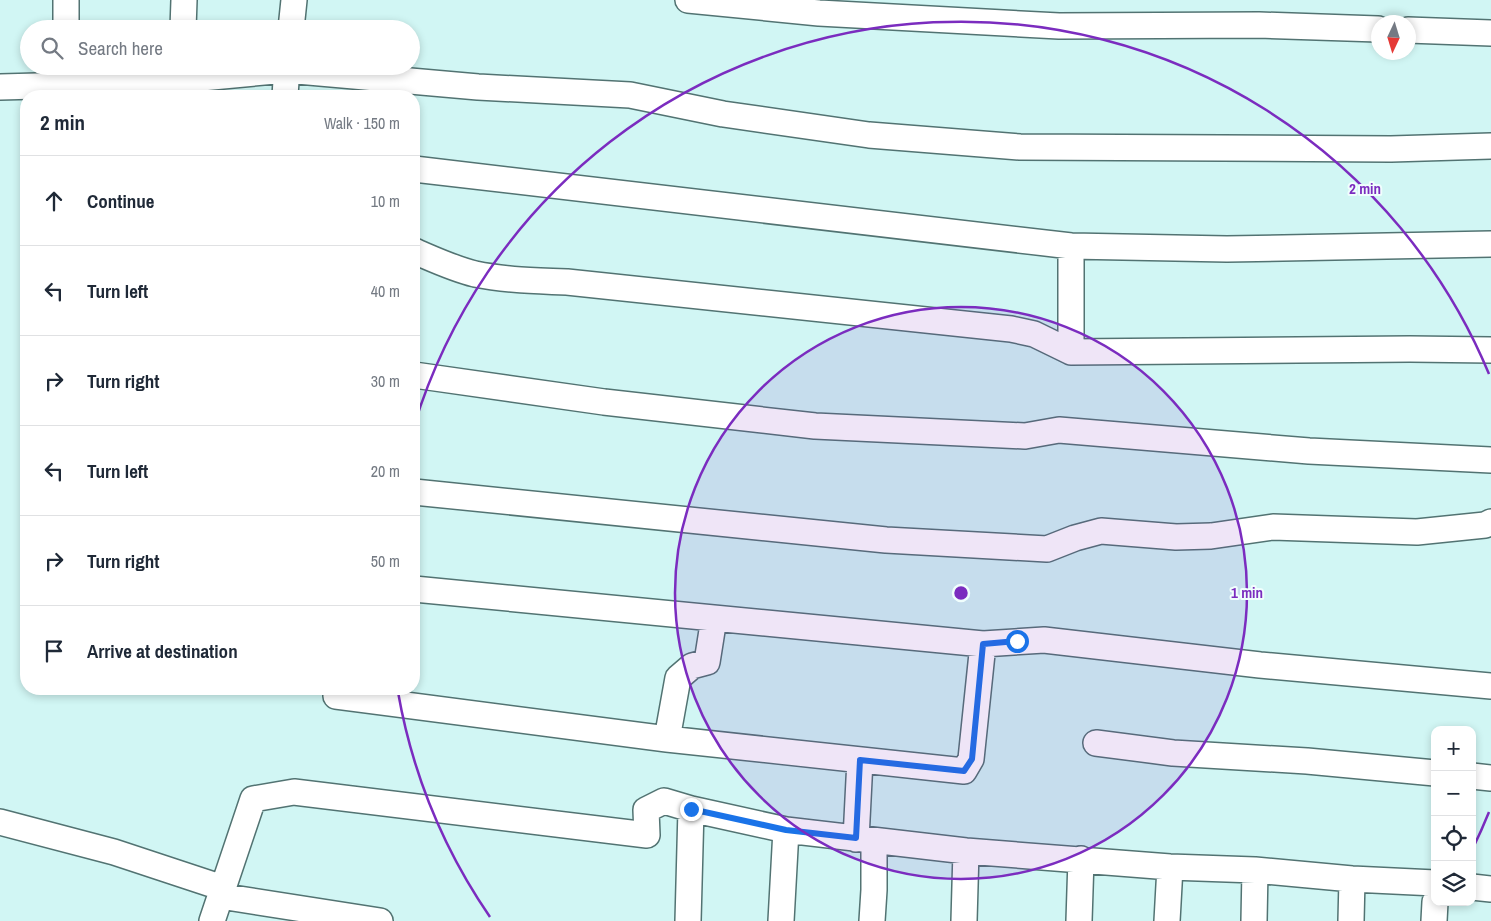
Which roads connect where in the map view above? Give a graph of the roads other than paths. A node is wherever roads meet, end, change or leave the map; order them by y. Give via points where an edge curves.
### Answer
1 (66, 0) edge
2 (184, 0) edge
3 (294, 0) edge
4 (688, 0) edge
5 (66, 20) edge
6 (183, 20) edge
7 (292, 20) edge
8 (1371, 29) edge
9 (1416, 30) edge
10 (1491, 33) edge
11 (174, 75) edge
12 (286, 75) edge
13 (357, 75) edge
14 (65, 76) edge
15 (0, 87) edge
16 (285, 90) edge
17 (1491, 146) edge
18 (420, 170) edge
19 (1491, 244) edge
20 (1071, 246) junction
21 (420, 254) edge
22 (1491, 350) edge
23 (1071, 352) junction
24 (420, 376) edge
25 (1491, 460) edge
26 (420, 493) edge
27 (1491, 522) edge
28 (420, 590) edge
29 (714, 618) junction
30 (983, 644) junction
31 (1491, 686) edge
32 (336, 696) dead end
33 (667, 739) junction
34 (1096, 743) dead end
35 (860, 760) junction
36 (1431, 773) edge
37 (1476, 776) edge
38 (1491, 778) edge
39 (691, 809) junction
40 (0, 822) edge
41 (786, 830) junction
42 (865, 840) junction
43 (966, 851) junction
44 (1081, 859) junction
45 (1170, 867) junction
46 (1255, 870) junction
47 (1352, 879) junction
48 (1431, 883) edge
49 (1476, 887) edge
50 (1491, 889) edge
51 (222, 892) junction
52 (1435, 906) edge
53 (212, 921) edge
54 (380, 921) edge
55 (688, 921) edge
56 (781, 921) edge
57 (872, 921) edge
58 (964, 921) edge
59 (1079, 921) edge
60 (1167, 921) edge
61 (1254, 921) edge
62 (1352, 921) edge
63 (1434, 921) edge

1 - 5 street
2 - 6 street
3 - 7 street
4 - 8 street via 819,13 1059,26 1259,25
9 - 10 street
11 - 14 street via 148,83
12 - 16 street
13 - 17 street via 478,87 630,95 723,114 869,135 1020,147 1390,149
14 - 15 street
18 - 20 street
19 - 20 street via 1227,248
20 - 23 street
21 - 23 street via 474,274 504,278 1011,329 1034,334
22 - 23 street
24 - 25 street via 604,402 815,426 1025,436 1059,430 1309,451
26 - 27 street via 886,540 1047,549 1101,531 1176,537 1211,536 1273,527 1417,532
28 - 29 street
29 - 30 street
29 - 33 street via 707,662 692,666 678,678
30 - 31 street via 1044,640 1260,665
30 - 35 street via 972,759 964,771
32 - 33 street
33 - 35 street
34 - 36 street via 1174,753
35 - 42 street
37 - 38 street
39 - 41 street
39 - 51 street via 664,800 646,810 647,835 294,792 278,794 253,799
39 - 55 street
40 - 51 street via 114,852
41 - 42 street
41 - 56 street
42 - 43 street
42 - 57 street via 874,890
43 - 44 street
43 - 58 street
44 - 45 street
44 - 59 street
45 - 46 street
45 - 60 street
46 - 47 street
46 - 61 street
47 - 48 street
47 - 62 street
49 - 50 street
51 - 53 street
51 - 54 street
52 - 63 street

